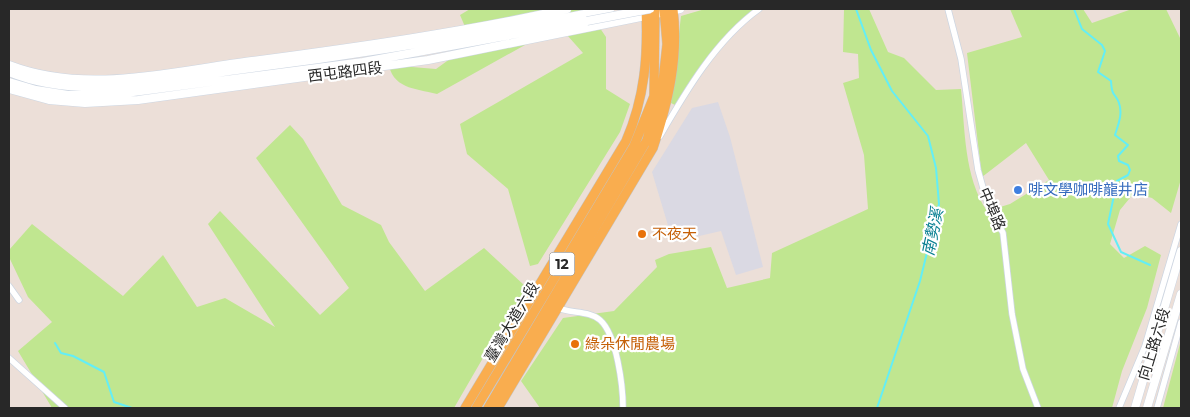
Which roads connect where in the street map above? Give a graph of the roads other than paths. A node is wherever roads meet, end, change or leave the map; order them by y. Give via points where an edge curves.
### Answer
1 (567, 9) edge
2 (610, 9) edge
3 (759, 9) edge
4 (948, 9) edge
5 (671, 10) edge
6 (650, 11) edge
7 (586, 17) junction
8 (458, 38) junction
9 (417, 39) junction
10 (462, 52) junction
11 (411, 55) junction
12 (9, 65) edge
13 (9, 72) edge
14 (9, 82) edge
15 (9, 89) edge
16 (652, 148) junction
17 (1181, 224) edge
18 (1181, 250) edge
19 (9, 286) edge
20 (1181, 294) edge
21 (538, 296) junction
22 (19, 300) dead end
23 (554, 306) junction
24 (1181, 322) edge
25 (9, 358) edge
26 (65, 408) edge
27 (465, 408) edge
28 (476, 408) edge
29 (488, 408) edge
30 (498, 408) edge
31 (623, 408) edge
32 (1038, 408) edge
33 (1119, 408) edge
34 (1135, 408) edge
35 (1147, 408) edge
36 (1157, 408) edge

1 - 9 street, 西屯路四段
2 - 7 street, 西屯路四段
3 - 16 street via 719,48 683,97
4 - 32 street, 中埠路 via 964,77 978,170 987,202 1003,233 1023,369
5 - 6 street, 西屯路四段
5 - 16 main road, 12 via 674,66 664,115
5 - 23 main road, 臺灣大道六段 / 12 via 663,81 647,140
6 - 7 street, 西屯路四段, bridge
6 - 10 street, 西屯路四段
6 - 21 main road, 臺灣大道六段 / 12 via 646,74 634,121 626,141
6 - 21 main road, 臺灣大道六段 / 12 via 654,96 646,120 634,146
7 - 8 street, 西屯路四段
7 - 11 street, 西屯路四段
8 - 9 street
8 - 13 street, 西屯路四段 via 186,78 100,87 58,85
9 - 12 street, 西屯路四段 via 96,81 56,79
10 - 11 street
10 - 15 street, 西屯路四段 via 394,65 122,101 85,103 49,100
11 - 14 street, 西屯路四段 via 110,95 68,95
16 - 23 main road, 臺灣大道六段 / 12
17 - 33 street via 1145,346
18 - 34 street, 向上路六段
19 - 22 street
20 - 35 street, 向上路六段
21 - 23 street
21 - 27 main road, 臺灣大道六段 / 12
21 - 28 main road, 臺灣大道六段 / 12
23 - 29 main road, 臺灣大道六段 / 12
23 - 30 main road, 臺灣大道六段 / 12
23 - 31 street via 600,320 618,363
24 - 36 street
25 - 26 street

